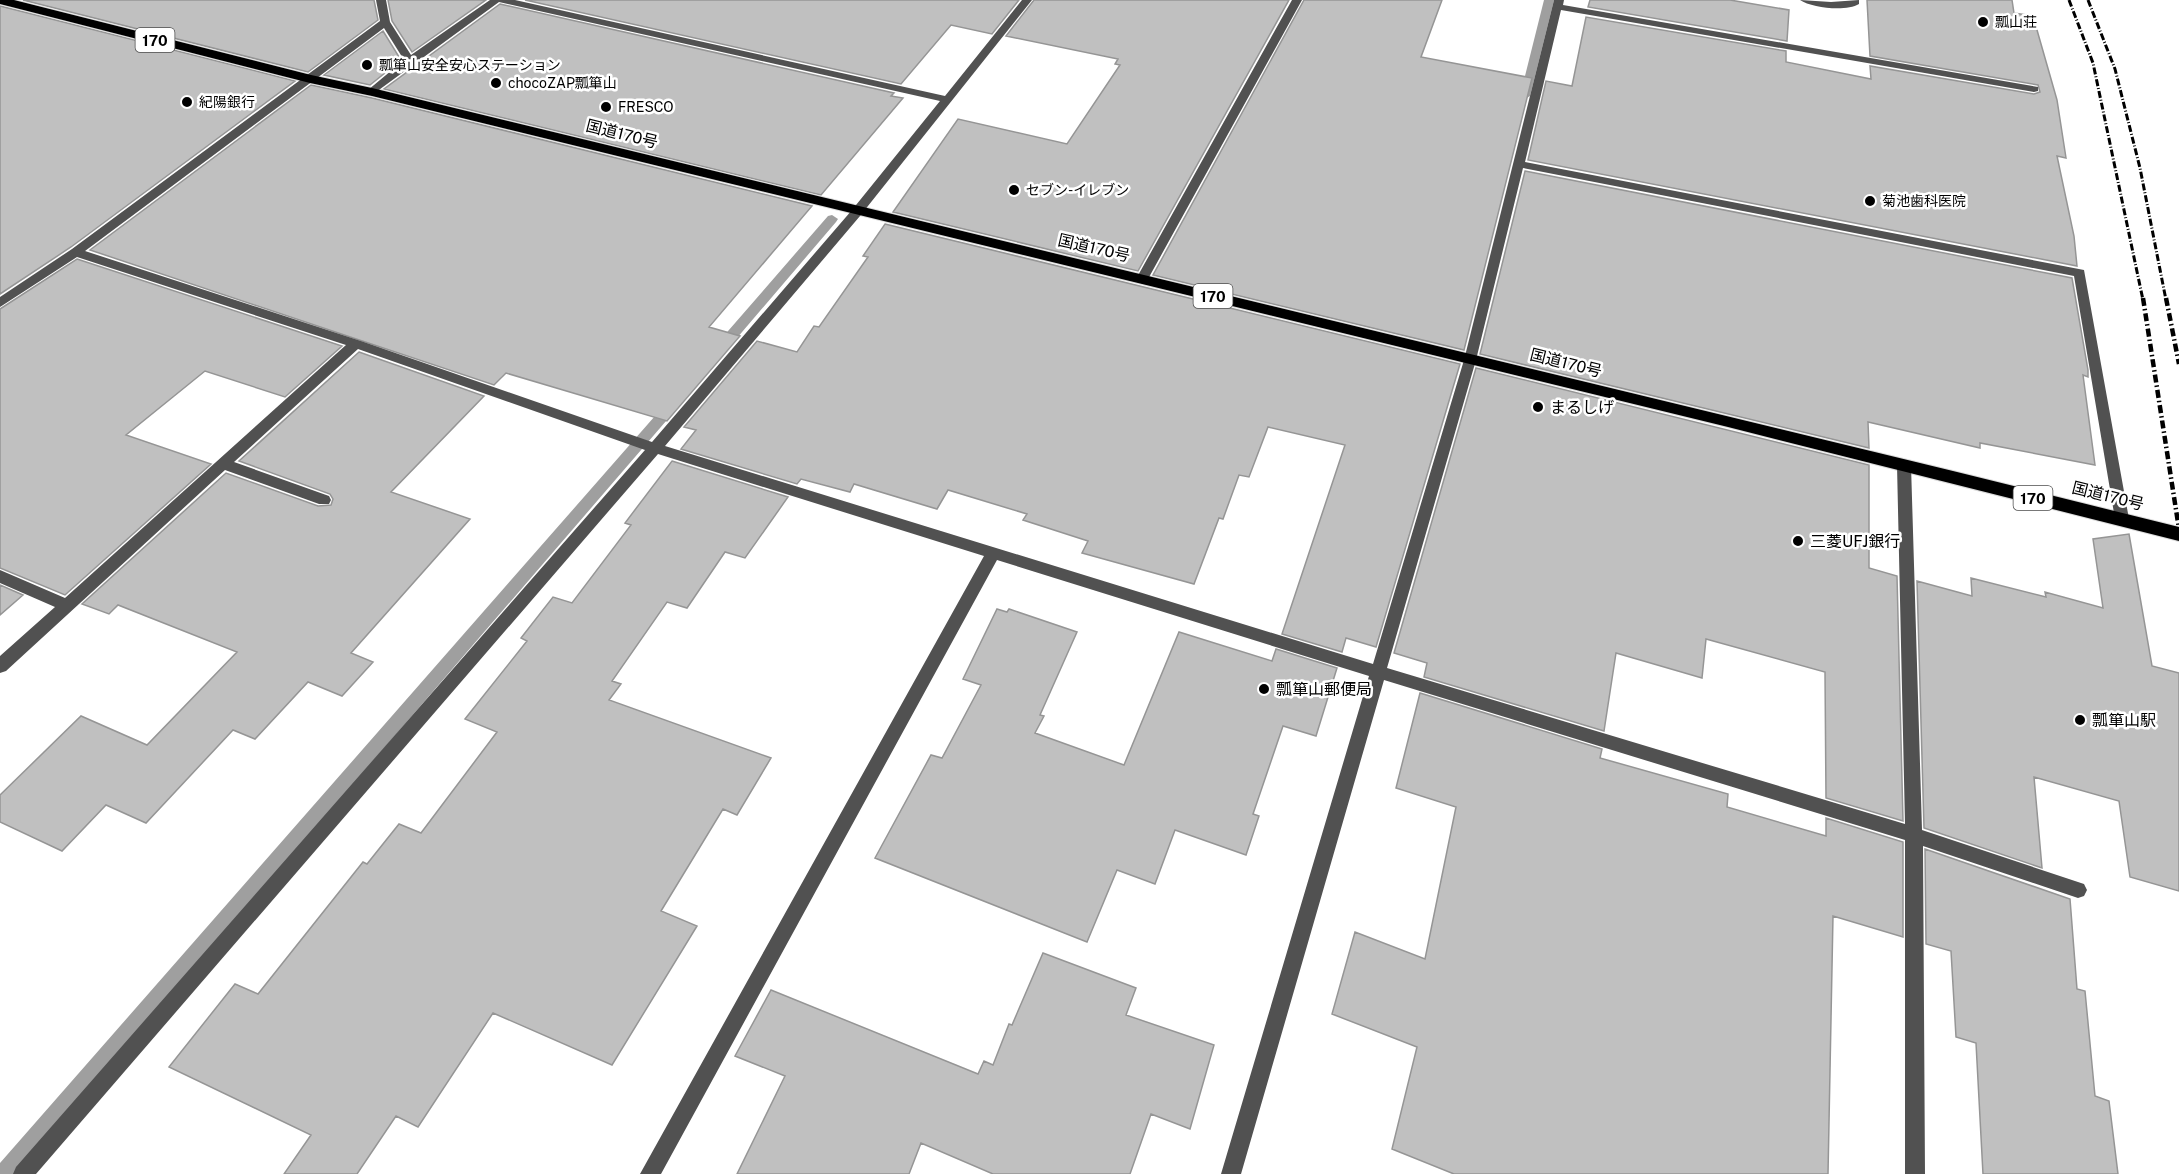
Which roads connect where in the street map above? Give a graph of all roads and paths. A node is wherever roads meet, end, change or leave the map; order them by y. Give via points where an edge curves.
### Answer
1 (0, 0) edge
2 (381, 0) edge
3 (496, 0) edge
4 (502, 0) edge
5 (1027, 0) edge
6 (1298, 0) edge
7 (1805, 0) edge
8 (1854, 0) edge
9 (1559, 4) edge
10 (385, 22) junction
11 (410, 61) junction
12 (310, 79) junction
13 (2034, 89) dead end
14 (372, 92) junction
15 (946, 99) junction
16 (1520, 164) junction
17 (856, 213) junction
18 (76, 252) junction
19 (1142, 279) junction
20 (0, 285) edge
21 (16, 291) junction
22 (0, 303) edge
23 (356, 344) junction
24 (1470, 360) junction
25 (655, 448) junction
26 (223, 464) junction
27 (1904, 465) junction
28 (324, 500) dead end
29 (2122, 519) junction
30 (2179, 534) edge
31 (993, 553) junction
32 (0, 576) edge
33 (67, 605) junction
34 (0, 666) edge
35 (1378, 672) junction
36 (1914, 835) junction
37 (2078, 890) dead end
38 (23, 1174) edge
39 (650, 1174) edge
40 (1231, 1174) edge
41 (1916, 1174) edge

1 - 12 highway, 国道170号 / 170
2 - 10 street
3 - 11 street
4 - 15 street
5 - 15 street
6 - 19 street
7 - 8 street via 1831,5 1854,4
9 - 13 street
9 - 16 street
10 - 11 street
10 - 12 street
11 - 14 street
12 - 14 highway, 国道170号 / 170
12 - 18 street
14 - 17 highway, 国道170号 / 170
15 - 17 street
16 - 24 street
16 - 29 street via 2080,273
17 - 19 highway, 国道170号 / 170
17 - 25 street
18 - 21 street
18 - 23 street
19 - 24 highway, 国道170号 / 170
20 - 21 street
21 - 22 street
23 - 25 street
23 - 26 street
24 - 27 highway, 国道170号 / 170
24 - 35 street
25 - 31 street
25 - 38 street
26 - 28 street
26 - 33 street
27 - 29 highway, 国道170号 / 170
27 - 36 street
29 - 30 highway, 国道170号 / 170
31 - 35 street
31 - 39 street
32 - 33 street
33 - 34 street
35 - 36 street
35 - 40 street
36 - 37 street
36 - 41 street

